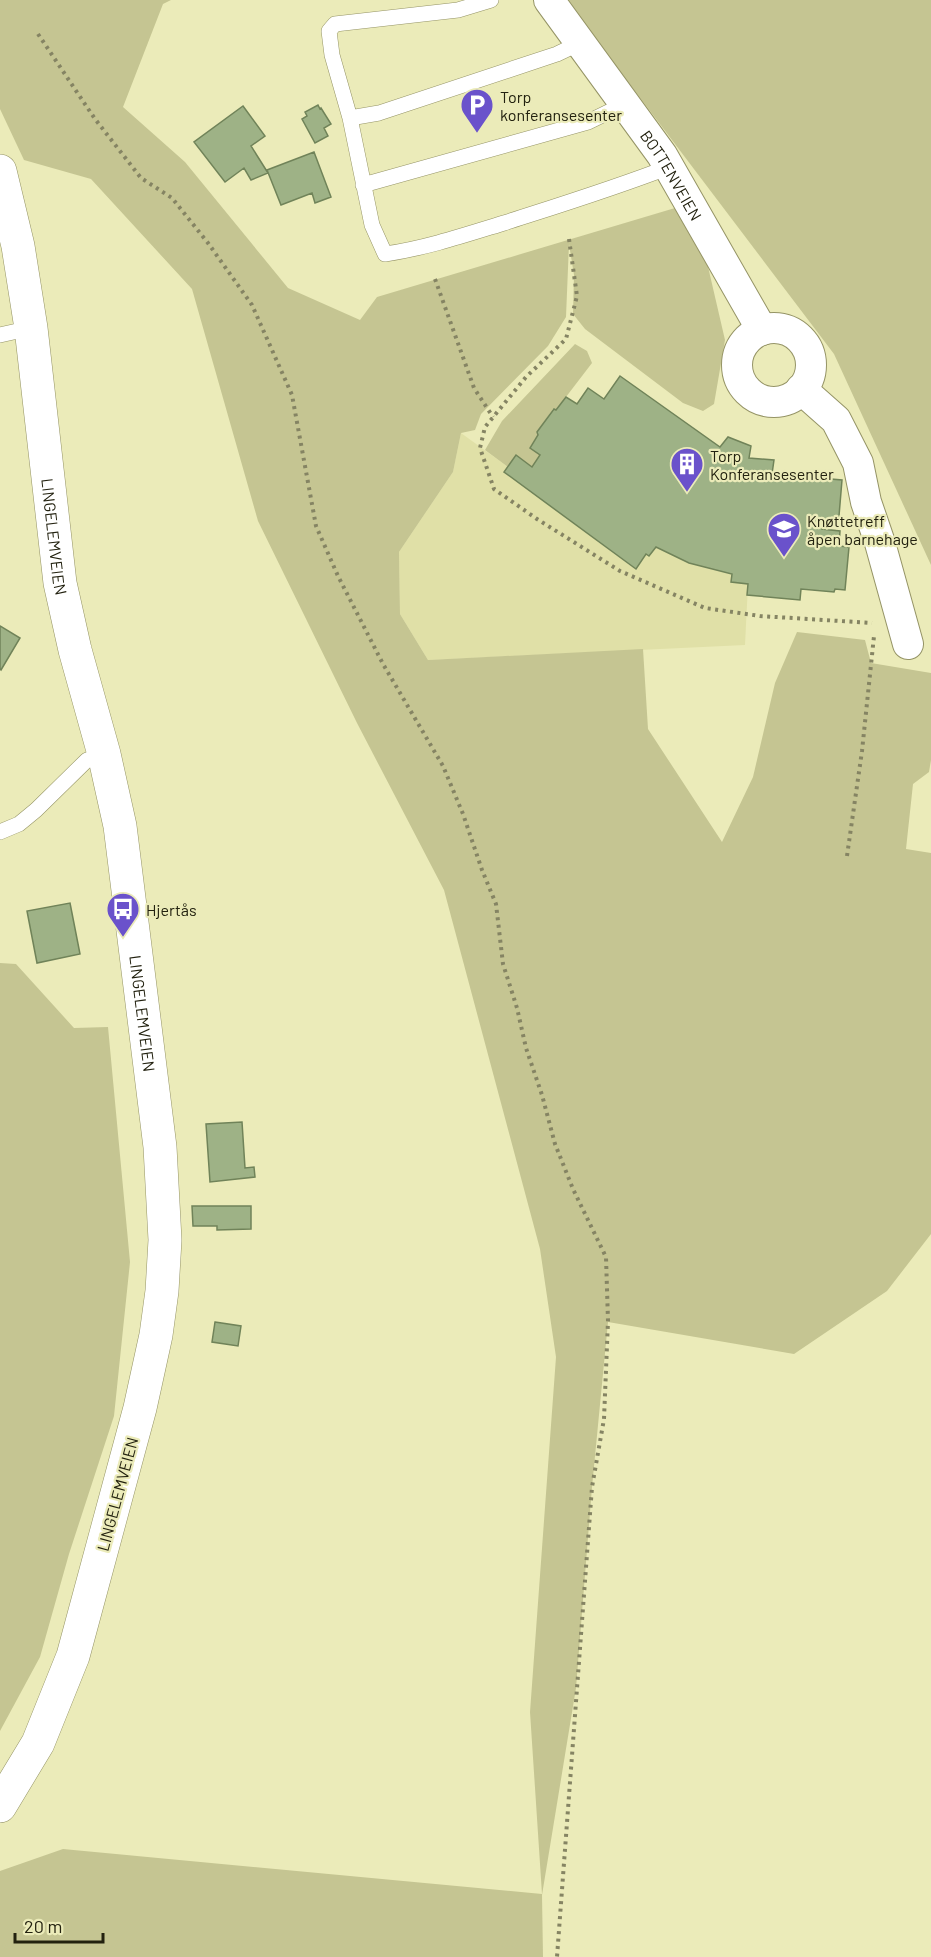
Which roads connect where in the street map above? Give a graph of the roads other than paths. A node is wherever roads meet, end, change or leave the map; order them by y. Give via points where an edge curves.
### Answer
1 (491, 0) edge
2 (549, 0) edge
3 (580, 43) junction
4 (625, 104) junction
5 (350, 118) junction
6 (669, 167) junction
7 (0, 171) edge
8 (363, 185) junction
9 (32, 328) junction
10 (762, 330) junction
11 (0, 335) edge
12 (801, 389) junction
13 (908, 644) dead end
14 (104, 754) junction
15 (0, 832) edge
16 (0, 1806) edge

1 - 5 lane via 458,10 334,24 329,31 332,55
2 - 3 street, BOTTENVEIEN
3 - 4 street, BOTTENVEIEN
3 - 5 lane via 379,113
4 - 6 street, BOTTENVEIEN
4 - 8 lane via 588,122
5 - 8 lane
6 - 8 lane via 415,250 385,254 372,225
6 - 10 street, BOTTENVEIEN
7 - 9 main road, LINGELEMVEIEN
9 - 11 lane
9 - 14 main road, LINGELEMVEIEN via 60,583
10 - 12 street via 785,330 804,343 811,364
10 - 12 street via 751,336 740,352 737,370 741,383 760,399 772,402 785,400
12 - 13 street via 836,420 858,463
14 - 15 lane via 87,760 36,810 19,824
14 - 16 main road, LINGELEMVEIEN via 120,826 160,1147 165,1240 162,1291 140,1408 73,1656 38,1743

